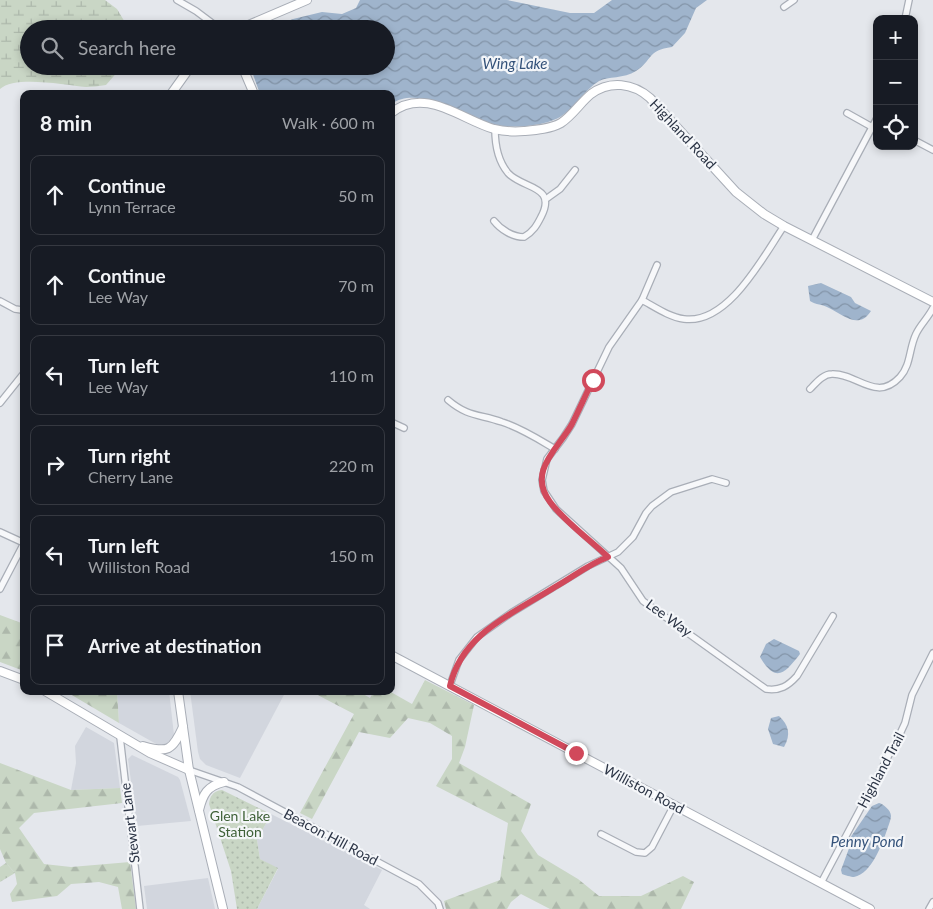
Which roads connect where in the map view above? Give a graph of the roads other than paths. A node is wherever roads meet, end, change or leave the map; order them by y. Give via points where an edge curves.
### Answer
1 (177, 0) edge
2 (307, 0) edge
3 (794, 0) edge
4 (909, 0) edge
5 (784, 7) dead end
6 (906, 15) edge
7 (208, 20) edge
8 (260, 20) edge
9 (185, 75) edge
10 (246, 75) edge
11 (174, 90) edge
12 (252, 90) edge
13 (395, 111) edge
14 (847, 113) dead end
15 (872, 127) joint
16 (495, 129) junction
17 (918, 142) edge
18 (933, 150) edge
19 (575, 170) dead end
20 (546, 200) junction
21 (494, 221) dead end
22 (784, 226) junction
23 (812, 240) junction
24 (656, 265) dead end
25 (0, 300) edge
26 (642, 300) junction
27 (933, 302) edge
28 (933, 308) edge
29 (20, 310) edge
30 (20, 378) edge
31 (810, 388) dead end
32 (448, 400) dead end
33 (0, 403) edge
34 (395, 424) edge
35 (404, 428) dead end
36 (555, 449) junction
37 (726, 483) dead end
38 (0, 532) edge
39 (20, 541) edge
40 (20, 551) edge
41 (608, 557) junction
42 (0, 589) edge
43 (833, 616) dead end
44 (933, 654) edge
45 (395, 657) edge
46 (0, 670) edge
47 (20, 678) edge
48 (450, 686) junction
49 (52, 695) edge
50 (179, 695) edge
51 (184, 725) junction
52 (120, 737) junction
53 (134, 744) junction
54 (189, 770) junction
55 (224, 782) junction
56 (674, 805) junction
57 (199, 812) junction
58 (601, 834) dead end
59 (821, 883) junction
60 (933, 902) edge
61 (439, 906) edge
62 (140, 909) edge
63 (223, 909) edge
64 (870, 909) edge
65 (929, 909) edge

1 - 7 street
2 - 8 main road
3 - 5 street
4 - 6 street
9 - 11 main road
10 - 12 main road
13 - 16 main road, Highland Road via 404,105 421,102
14 - 15 street
15 - 23 street
16 - 20 street via 498,152 510,176 540,192
16 - 22 main road, Highland Road via 521,131 552,126 566,119 599,89 617,84 635,88 650,98 736,192
17 - 18 street
19 - 20 street
20 - 21 street via 535,228 524,237 507,232
22 - 23 main road, Highland Road
22 - 26 street via 750,276 712,314 695,319 678,318
23 - 27 main road, Highland Road
24 - 26 street, Lee Way
25 - 29 street
26 - 36 street, Lee Way via 609,347 572,424
28 - 31 street via 914,337 904,371 891,384 877,388 831,374
30 - 33 street
32 - 36 street via 469,414 506,423
34 - 35 street
36 - 41 street, Lee Way via 543,469 544,491 556,508
37 - 41 street via 712,479 670,492 646,513 627,543
38 - 39 street
40 - 42 street
41 - 43 street, Lee Way via 621,568 649,605 766,689 780,689 792,682
41 - 48 street via 488,628 459,660
44 - 59 street, Highland Trail via 912,695 900,736
45 - 48 main road, Williston Road
46 - 47 main road
48 - 56 main road, Williston Road
49 - 52 main road
50 - 51 main road
51 - 53 main road via 176,743 167,749 160,751
51 - 54 main road
52 - 53 main road
52 - 62 street, Stewart Lane
53 - 54 main road
54 - 55 street, Beacon Hill Road
54 - 57 main road
55 - 57 main road via 206,791
55 - 61 street, Beacon Hill Road via 420,884
56 - 58 street via 652,847 645,853 636,852
56 - 59 main road, Williston Road
57 - 63 main road
59 - 64 main road, Williston Road
60 - 65 street

